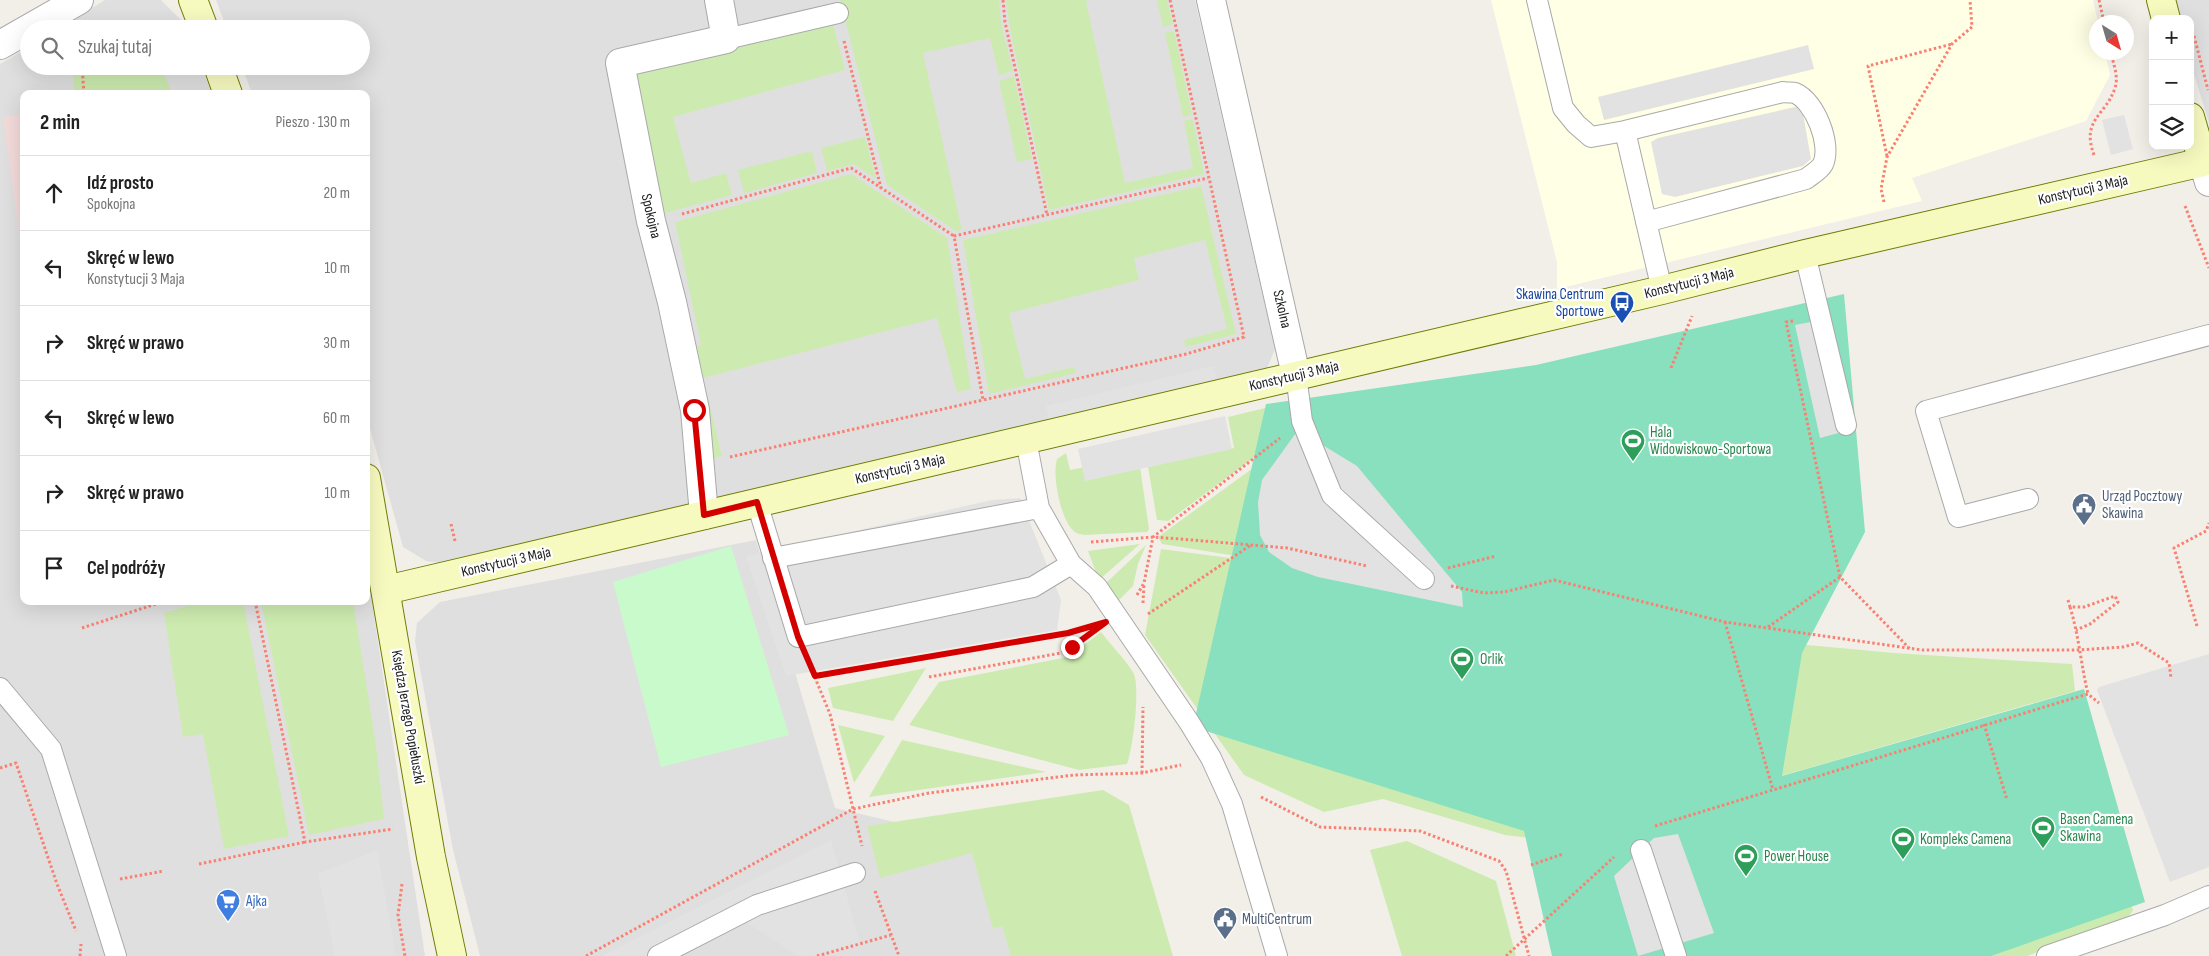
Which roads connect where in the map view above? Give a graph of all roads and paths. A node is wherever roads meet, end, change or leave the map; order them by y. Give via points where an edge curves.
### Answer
1 (78, 0) edge
2 (193, 0) edge
3 (719, 0) edge
4 (1003, 0) edge
5 (1170, 0) edge
6 (1211, 0) edge
7 (1537, 0) edge
8 (1970, 0) edge
9 (2099, 0) edge
10 (2161, 0) edge
11 (838, 13) joint
12 (2102, 15) edge
13 (2165, 15) edge
14 (43, 20) edge
15 (201, 20) edge
16 (20, 33) edge
17 (2194, 37) edge
18 (726, 39) junction
19 (1952, 44) junction
20 (0, 45) edge
21 (2113, 60) edge
22 (83, 75) edge
23 (221, 75) edge
24 (84, 90) edge
25 (227, 90) edge
26 (2209, 93) edge
27 (1625, 130) junction
28 (2194, 131) edge
29 (1887, 157) junction
30 (2096, 163) dead end
31 (2206, 172) edge
32 (1208, 178) junction
33 (882, 188) junction
34 (2180, 202) dead end
35 (1885, 206) dead end
36 (1046, 215) junction
37 (674, 216) dead end
38 (1646, 222) junction
39 (954, 236) junction
40 (1805, 254) junction
41 (2209, 268) edge
42 (1662, 290) junction
43 (1695, 310) dead end
44 (1821, 315) junction
45 (2209, 334) edge
46 (1671, 368) dead end
47 (1296, 375) junction
48 (983, 400) junction
49 (1846, 425) dead end
50 (1026, 440) junction
51 (1273, 444) dead end
52 (727, 458) dead end
53 (2028, 499) dead end
54 (370, 500) edge
55 (757, 502) junction
56 (1039, 508) junction
57 (704, 515) junction
58 (2209, 523) edge
59 (1153, 537) junction
60 (1060, 544) junction
61 (1252, 545) dead end
62 (1496, 556) dead end
63 (773, 558) junction
64 (1071, 564) junction
65 (1443, 569) dead end
66 (1840, 577) junction
67 (1424, 579) dead end
68 (386, 590) junction
69 (1135, 597) dead end
70 (2068, 600) dead end
71 (153, 605) edge
72 (256, 605) edge
73 (2070, 607) junction
74 (2198, 626) dead end
75 (82, 628) dead end
76 (1767, 628) junction
77 (2076, 630) junction
78 (798, 637) junction
79 (1911, 649) junction
80 (1141, 650) junction
81 (2078, 650) junction
82 (815, 676) junction
83 (929, 677) dead end
84 (2171, 678) dead end
85 (0, 688) edge
86 (2088, 694) junction
87 (1143, 700) dead end
88 (2099, 703) dead end
89 (1984, 724) junction
90 (1211, 758) junction
91 (0, 768) edge
92 (1142, 773) junction
93 (1773, 790) junction
94 (1258, 795) dead end
95 (2007, 800) dead end
96 (853, 809) junction
97 (1651, 827) dead end
98 (396, 828) dead end
99 (305, 842) junction
100 (1641, 850) dead end
101 (1620, 851) dead end
102 (1563, 854) dead end
103 (199, 864) dead end
104 (1531, 865) dead end
105 (164, 871) dead end
106 (855, 873) dead end
107 (94, 884) junction
108 (2209, 896) edge
109 (398, 914) dead end
110 (891, 935) dead end
111 (1525, 938) junction
112 (80, 956) edge
113 (116, 956) edge
114 (406, 956) edge
115 (452, 956) edge
116 (586, 956) edge
117 (658, 956) edge
118 (817, 956) edge
119 (1277, 956) edge
120 (1506, 956) edge
121 (1529, 956) edge
122 (1676, 956) edge
123 (2047, 956) edge

1 - 14 street
2 - 15 street
3 - 18 street
4 - 36 path
5 - 32 path
6 - 47 street, Szkolna
7 - 27 lane via 1563,108 1591,138
8 - 19 path via 1972,27
9 - 12 path
10 - 13 street
11 - 18 lane
11 - 33 path
16 - 20 street
17 - 26 path
18 - 57 street, Spokojna via 620,63 651,221 672,302 694,410
19 - 29 path
19 - 29 path via 1868,66
21 - 30 path via 2115,87 2092,122 2090,132 2089,141
22 - 24 path
23 - 25 street
27 - 38 lane
27 - 38 lane via 1783,92 1795,93 1809,105 1820,124 1827,148 1822,165 1806,180
28 - 31 street
29 - 35 path via 1881,189
31 - 40 street, Konstytucji 3 Maja
32 - 36 path
32 - 48 path via 1244,337 1186,354
33 - 37 path via 851,168
33 - 39 path
34 - 41 path via 2187,207
36 - 39 path
38 - 42 lane
39 - 48 path
40 - 42 street, Konstytucji 3 Maja
40 - 44 lane
42 - 47 street, Konstytucji 3 Maja
43 - 46 path
44 - 49 lane
44 - 66 path via 1786,322
45 - 53 lane via 1926,411 1958,517
47 - 50 street, Konstytucji 3 Maja
47 - 67 lane, Szkolna via 1302,421 1332,495
48 - 52 path
50 - 55 street, Konstytucji 3 Maja
50 - 56 lane
51 - 59 path
54 - 68 street, Księdza Jerzego Popiełuszki
55 - 57 street, Konstytucji 3 Maja
55 - 63 lane
56 - 60 lane
56 - 63 lane
57 - 68 street, Konstytucji 3 Maja
58 - 74 path via 2206,531 2174,548
59 - 60 path
59 - 69 path via 1144,583
60 - 64 lane
61 - 80 path via 1142,618
62 - 65 path
63 - 78 lane
64 - 78 lane via 1033,586
64 - 80 lane via 1097,587
66 - 76 path
66 - 79 path
68 - 115 street, Księdza Jerzego Popiełuszki via 431,857
70 - 73 path
71 - 75 path
72 - 99 path
73 - 77 path
73 - 77 path via 2084,607 2116,596 2118,602 2090,624
76 - 79 path
76 - 93 path via 1725,622
77 - 81 path
78 - 82 path
79 - 81 path
80 - 90 lane
81 - 84 path via 2138,643 2169,663
81 - 86 path
82 - 83 path via 1097,626 1061,653
82 - 96 path via 830,714
85 - 107 lane via 50,749
86 - 88 path
86 - 89 path
87 - 92 path
89 - 93 path
89 - 95 path
90 - 92 path
90 - 119 lane via 1232,804
91 - 112 path via 16,763 81,944
92 - 96 path via 1074,775 928,793
93 - 97 path
94 - 111 path via 1320,827 1420,831 1499,861 1506,871
96 - 116 path
98 - 99 path
99 - 103 path
100 - 122 lane
101 - 111 path
102 - 104 path
105 - 107 path
106 - 117 lane via 757,905
107 - 113 lane
108 - 123 lane via 2165,915
109 - 114 path
110 - 118 path
111 - 120 path
111 - 121 path

